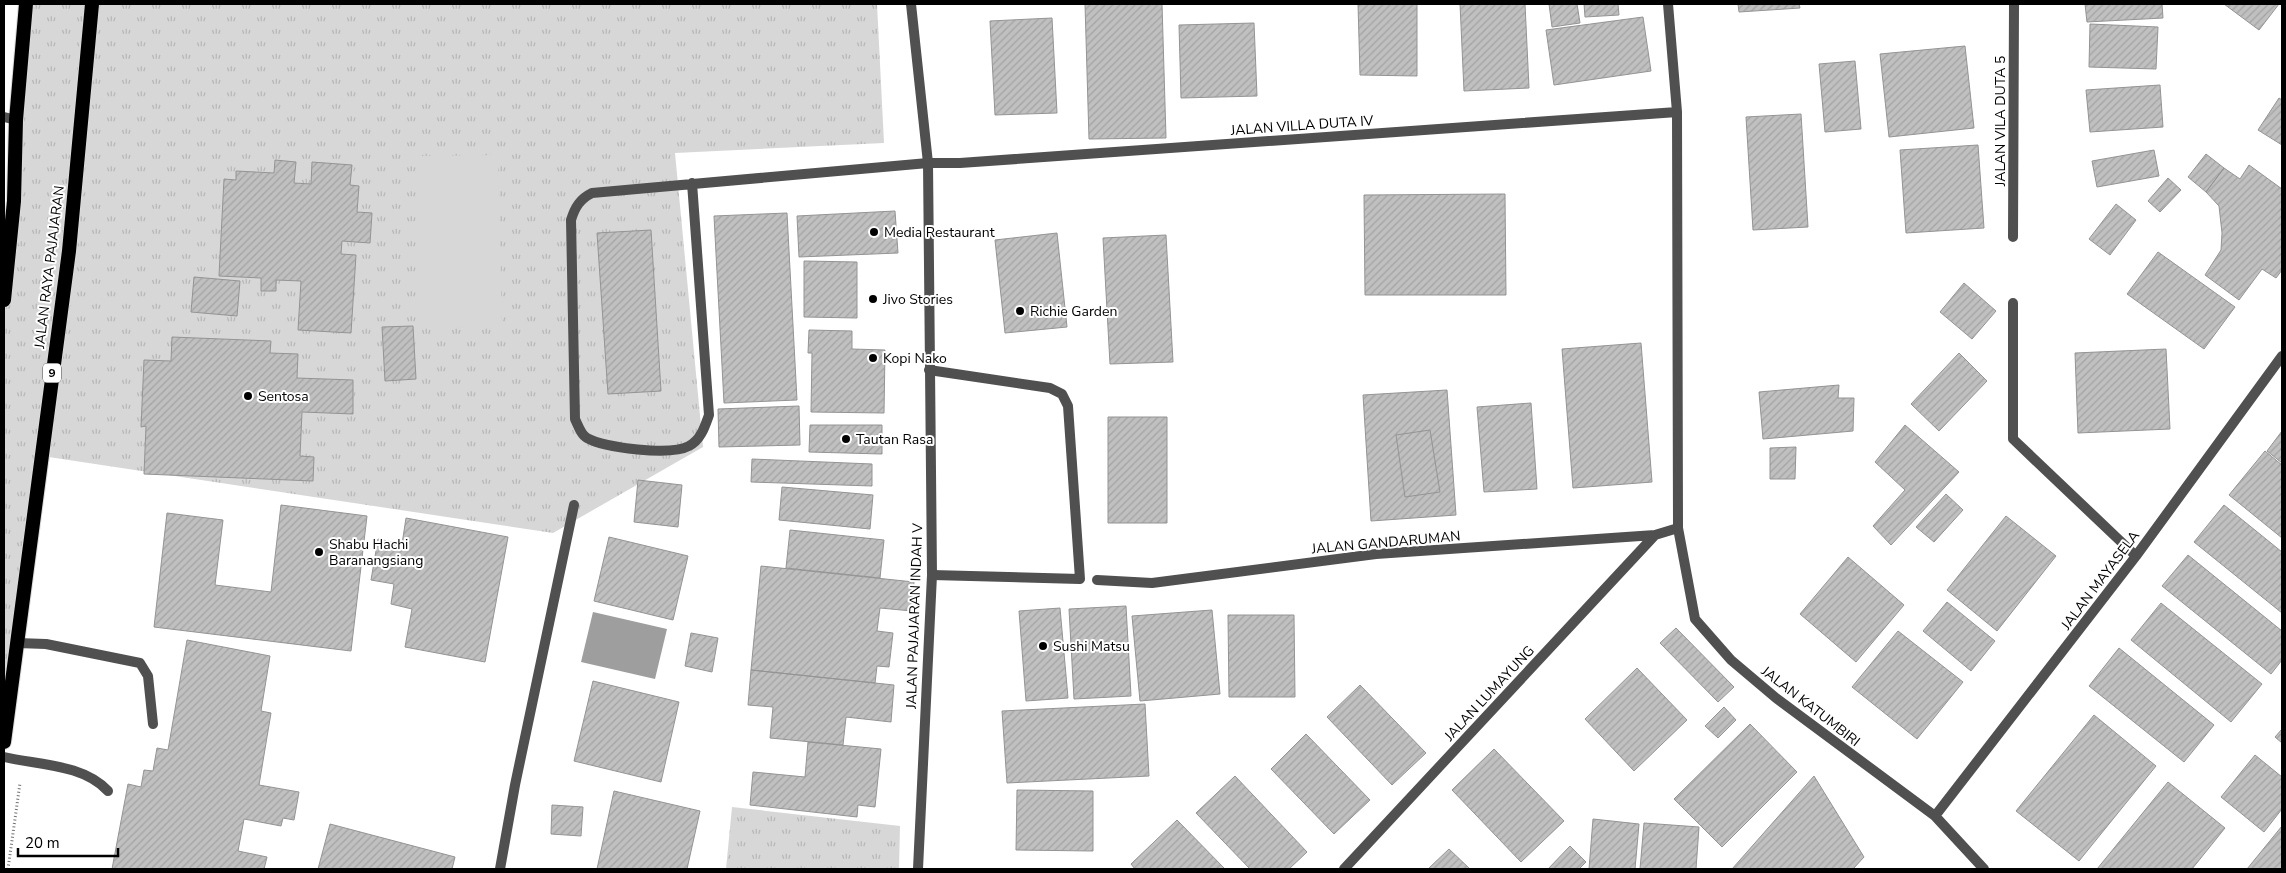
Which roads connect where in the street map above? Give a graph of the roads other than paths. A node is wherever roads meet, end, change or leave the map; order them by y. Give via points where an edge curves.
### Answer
1 (26, 4) edge
2 (92, 4) edge
3 (911, 4) edge
4 (1668, 4) edge
5 (2014, 4) edge
6 (1677, 112) junction
7 (10, 119) edge
8 (928, 163) junction
9 (692, 183) junction
10 (9, 200) edge
11 (2013, 238) dead end
12 (4, 300) edge
13 (2013, 303) dead end
14 (2282, 356) edge
15 (929, 370) junction
16 (574, 505) dead end
17 (1678, 528) junction
18 (1655, 535) junction
19 (2136, 556) junction
20 (932, 575) junction
21 (1097, 580) dead end
22 (17, 643) junction
23 (152, 724) dead end
24 (4, 742) edge
25 (4, 757) edge
26 (108, 791) dead end
27 (1935, 816) junction
28 (500, 869) edge
29 (918, 869) edge
30 (1344, 869) edge
31 (1984, 869) edge

1 - 7 highway
2 - 22 highway, JALAN RAYA PAJAJARAN / 9 via 70,241
3 - 8 street, JALAN PAJAJARAN INDAH V
4 - 6 street, JALAN KATUMBIRI
5 - 11 street, JALAN VILA DUTA 5
6 - 8 street, JALAN VILLA DUTA IV
6 - 17 street, JALAN KATUMBIRI
7 - 10 highway
8 - 9 street, JALAN VILLA DUTA IV
8 - 15 street, JALAN PAJAJARAN INDAH V
9 - 9 street, JALAN VILLA DUTA IV via 592,193 574,209 570,249 574,419 585,438 604,446 671,451 689,446 706,424 709,414
10 - 12 highway
13 - 19 street via 2013,439
14 - 19 street, JALAN MAYASELA
15 - 20 street, JALAN PAJAJARAN INDAH V
15 - 20 street via 1050,388 1062,394 1068,406 1080,579
16 - 28 street
17 - 18 street, JALAN GANDARUMAN
17 - 27 street, JALAN KATUMBIRI via 1695,619 1725,653 1776,698
18 - 21 street, JALAN GANDARUMAN via 1376,554 1152,583
18 - 30 street, JALAN LUMAYUNG
19 - 27 street, JALAN MAYASELA
20 - 29 street, JALAN PAJAJARAN INDAH V
22 - 23 street via 46,644 140,663 148,676
22 - 24 highway, JALAN RAYA PAJAJARAN / 9
25 - 26 street via 84,774 98,780
27 - 31 street, JALAN KATUMBIRI

